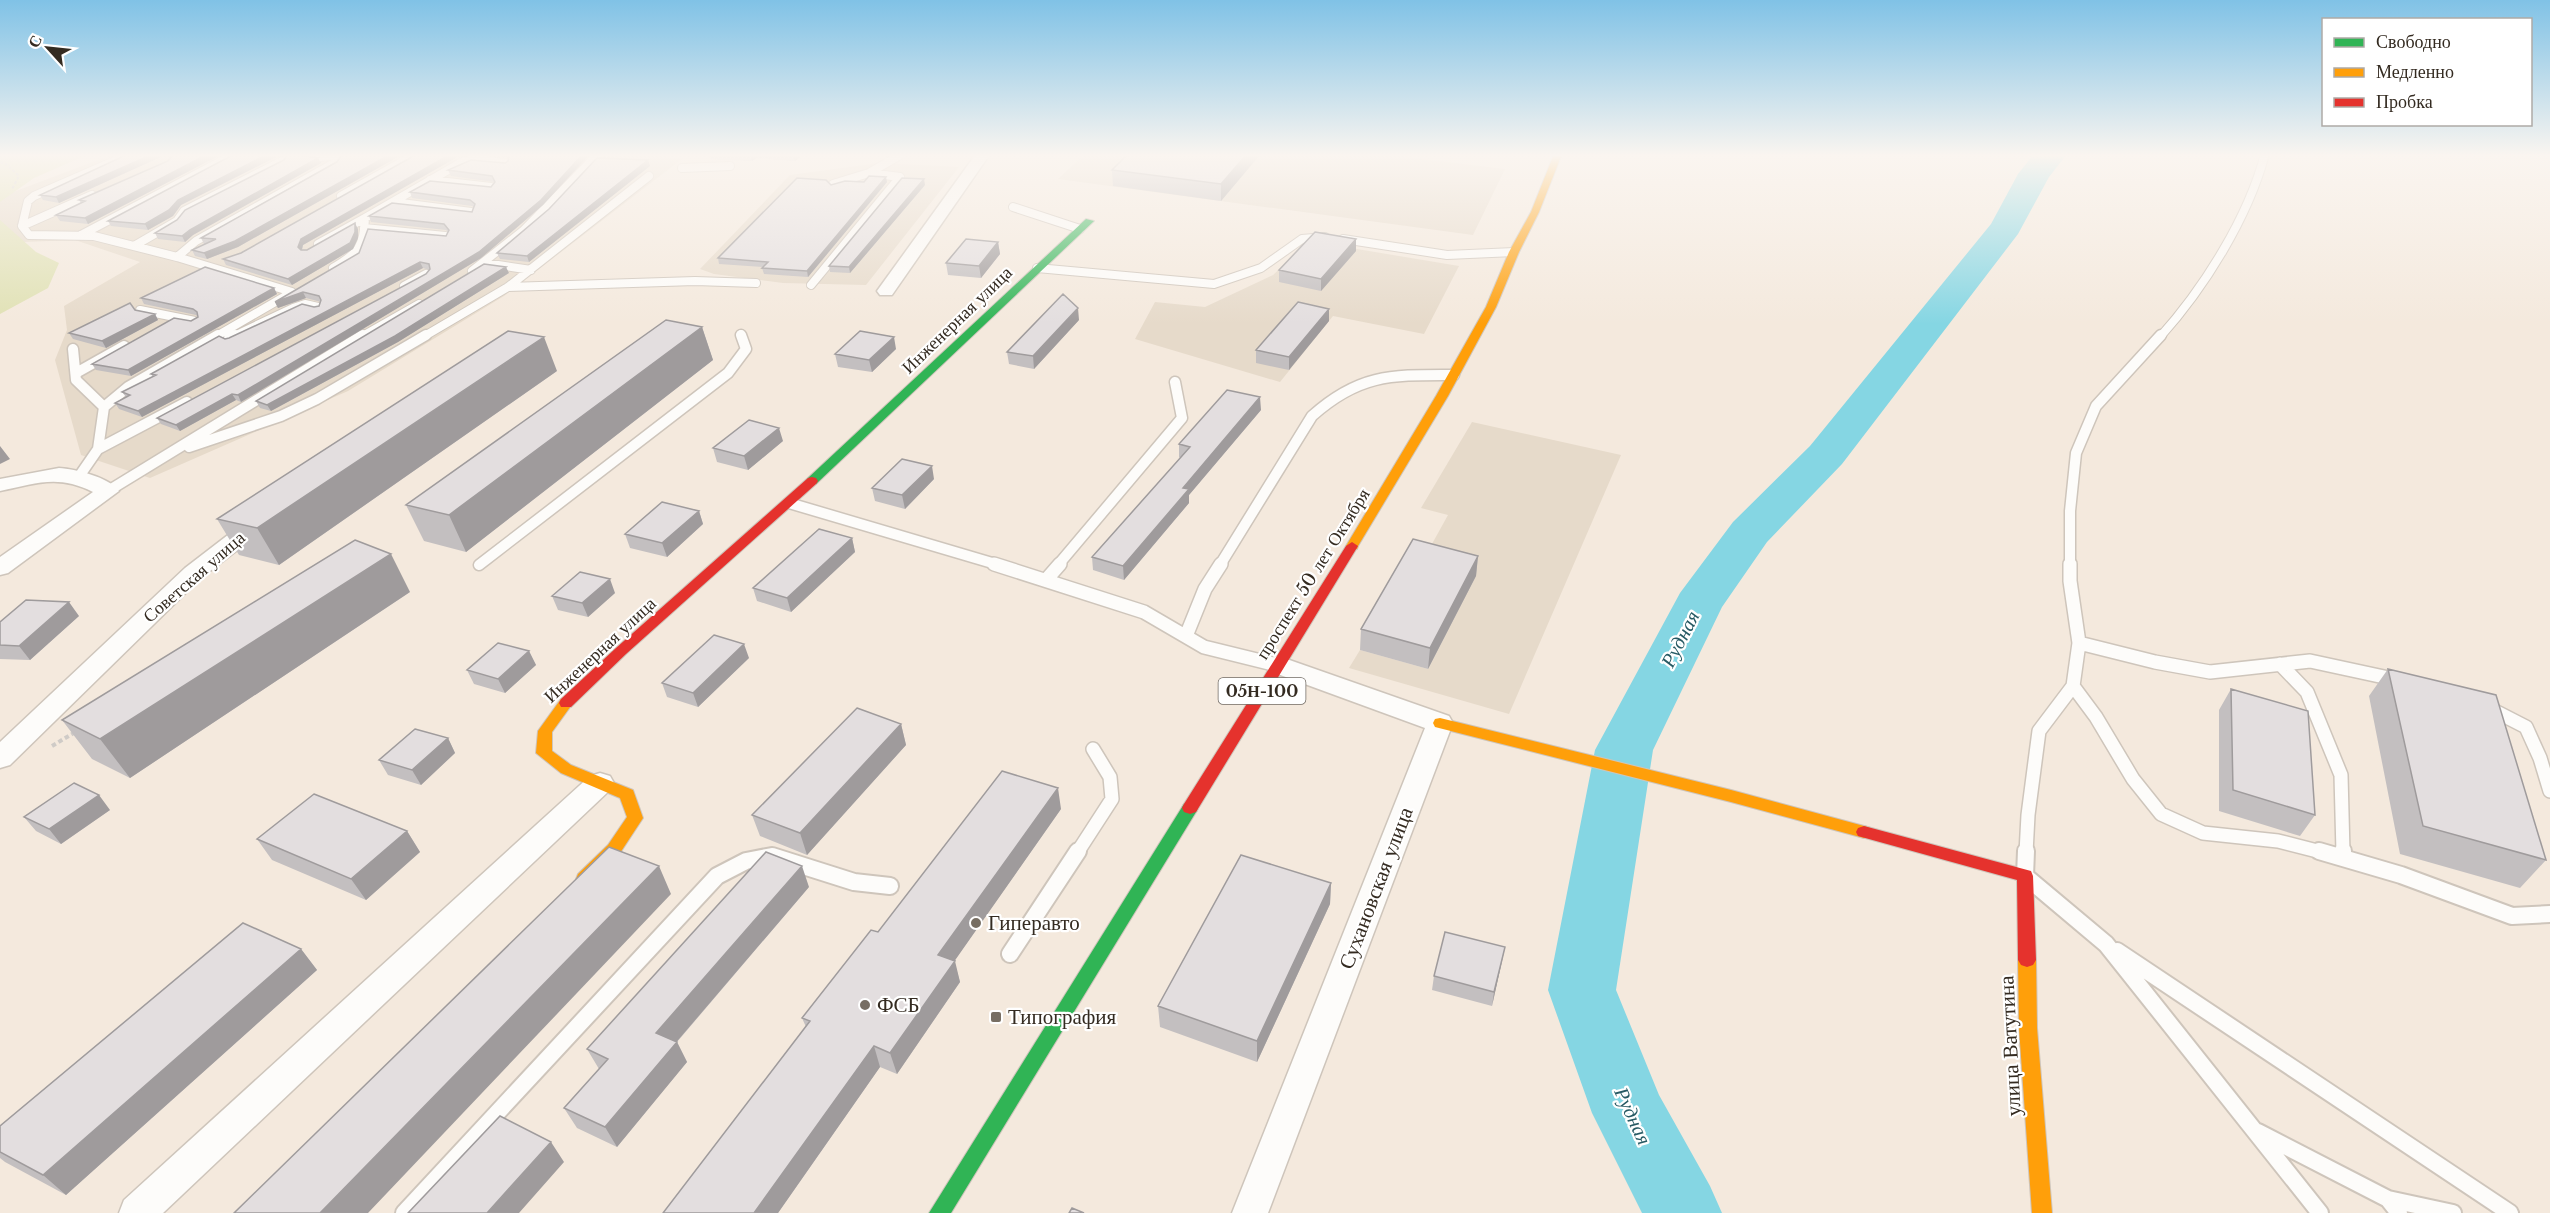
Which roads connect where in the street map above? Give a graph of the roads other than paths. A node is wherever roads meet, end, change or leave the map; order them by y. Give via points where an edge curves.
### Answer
1 (26, 211) edge
2 (57, 211) edge
3 (125, 211) edge
4 (185, 211) edge
5 (250, 211) edge
6 (381, 211) edge
7 (460, 211) edge
8 (546, 211) edge
9 (606, 211) edge
10 (874, 211) edge
11 (943, 211) edge
12 (1027, 211) edge
13 (1536, 211) edge
14 (2243, 211) edge
15 (471, 212) edge
16 (364, 223) junction
17 (1085, 225) joint
18 (22, 226) junction
19 (80, 236) junction
20 (445, 236) edge
21 (134, 246) junction
22 (307, 250) edge
23 (1514, 252) junction
24 (177, 257) junction
25 (223, 260) edge
26 (485, 263) junction
27 (204, 267) junction
28 (1036, 268) junction
29 (531, 270) junction
30 (426, 274) edge
31 (467, 274) edge
32 (320, 275) edge
33 (756, 284) dead end
34 (812, 285) dead end
35 (302, 286) edge
36 (508, 287) junction
37 (886, 291) dead end
38 (292, 292) junction
39 (394, 292) edge
40 (430, 298) edge
41 (318, 307) edge
42 (140, 310) edge
43 (175, 318) junction
44 (195, 321) edge
45 (165, 324) edge
46 (741, 334) dead end
47 (135, 340) edge
48 (73, 349) dead end
49 (76, 373) junction
50 (1454, 375) junction
51 (1174, 382) dead end
52 (128, 387) junction
53 (198, 396) edge
54 (104, 407) junction
55 (98, 449) junction
56 (168, 454) junction
57 (78, 478) junction
58 (0, 485) edge
59 (108, 491) junction
60 (789, 503) junction
61 (278, 509) edge
62 (479, 565) dead end
63 (0, 568) edge
64 (1046, 580) junction
65 (1186, 636) junction
66 (2079, 643) junction
67 (2280, 664) junction
68 (1278, 665) junction
69 (2406, 682) edge
70 (2073, 686) junction
71 (2472, 702) edge
72 (1440, 723) junction
73 (1093, 749) dead end
74 (0, 758) edge
75 (600, 783) junction
76 (2550, 790) edge
77 (2343, 857) junction
78 (2025, 876) junction
79 (890, 886) dead end
80 (572, 891) edge
81 (2550, 914) edge
82 (2106, 944) junction
83 (1011, 954) dead end
84 (2254, 1130) junction
85 (2394, 1206) edge
86 (136, 1213) edge
87 (404, 1213) edge
88 (939, 1213) edge
89 (1250, 1213) edge
90 (2042, 1213) edge
91 (2320, 1213) edge
92 (2453, 1213) edge
93 (2510, 1213) edge

1 - 18 lane
2 - 18 lane
3 - 19 lane
4 - 21 lane via 177,221
5 - 24 lane via 196,241
6 - 16 lane
7 - 15 lane
8 - 26 lane
9 - 29 lane
10 - 34 lane
11 - 37 street
12 - 17 lane
13 - 23 street, проспект 50 лет Октября / 05Н-100
14 - 66 lane via 2228,242 2179,316 2096,406 2076,453 2070,511 2070,581
16 - 20 lane
16 - 22 lane
16 - 32 lane via 364,239 358,253
17 - 28 street, Инженерная улица
18 - 19 lane via 29,235
19 - 21 lane
21 - 24 lane
23 - 28 lane via 1447,255 1320,236 1302,239 1261,268 1214,284
23 - 50 street, проспект 50 лет Октября / 05Н-100 via 1491,307
24 - 27 lane
25 - 27 lane
26 - 29 lane
26 - 31 lane
27 - 38 lane
28 - 60 street, Инженерная улица
29 - 36 lane
30 - 39 lane
33 - 36 lane via 695,281
35 - 38 lane
36 - 56 lane via 317,399 281,416
38 - 52 lane
40 - 56 lane
41 - 52 lane via 305,304 293,308
42 - 43 lane
43 - 44 lane
43 - 45 lane
46 - 62 lane via 746,350 728,373
47 - 49 lane
48 - 49 lane
49 - 54 lane via 76,380
50 - 65 lane via 1395,375 1354,384 1328,400 1312,416 1204,589
50 - 68 street, проспект 50 лет Октября / 05Н-100
51 - 64 lane via 1182,418
52 - 54 lane
53 - 55 lane
54 - 55 lane
55 - 57 lane
56 - 59 lane
57 - 58 street via 66,475
57 - 59 street
59 - 63 street
60 - 64 lane
60 - 75 street, Инженерная улица via 621,651 555,716 545,731 544,753 566,769
61 - 74 street, Советская улица via 193,573
64 - 65 lane via 1144,612
65 - 68 lane via 1204,647
66 - 67 lane via 2210,672
66 - 70 lane
67 - 69 lane via 2310,661
67 - 77 lane via 2307,692 2341,775
68 - 72 street
68 - 88 street, проспект 50 лет Октября / 05Н-100
70 - 77 lane via 2133,780 2161,814 2203,833 2278,841
70 - 78 lane via 2039,731
71 - 76 lane via 2526,727
72 - 78 street via 1731,796
72 - 89 street, Сухановская улица
73 - 83 lane via 1110,777 1112,799
75 - 80 street, Инженерная улица via 627,794 635,818 614,849
75 - 86 street
77 - 81 lane via 2512,916
78 - 82 lane
78 - 90 street, улица Ватутина via 2028,1028
79 - 87 lane via 854,882 772,856 746,861 717,876
82 - 84 lane
82 - 93 lane
84 - 85 lane
84 - 91 lane
85 - 92 lane

